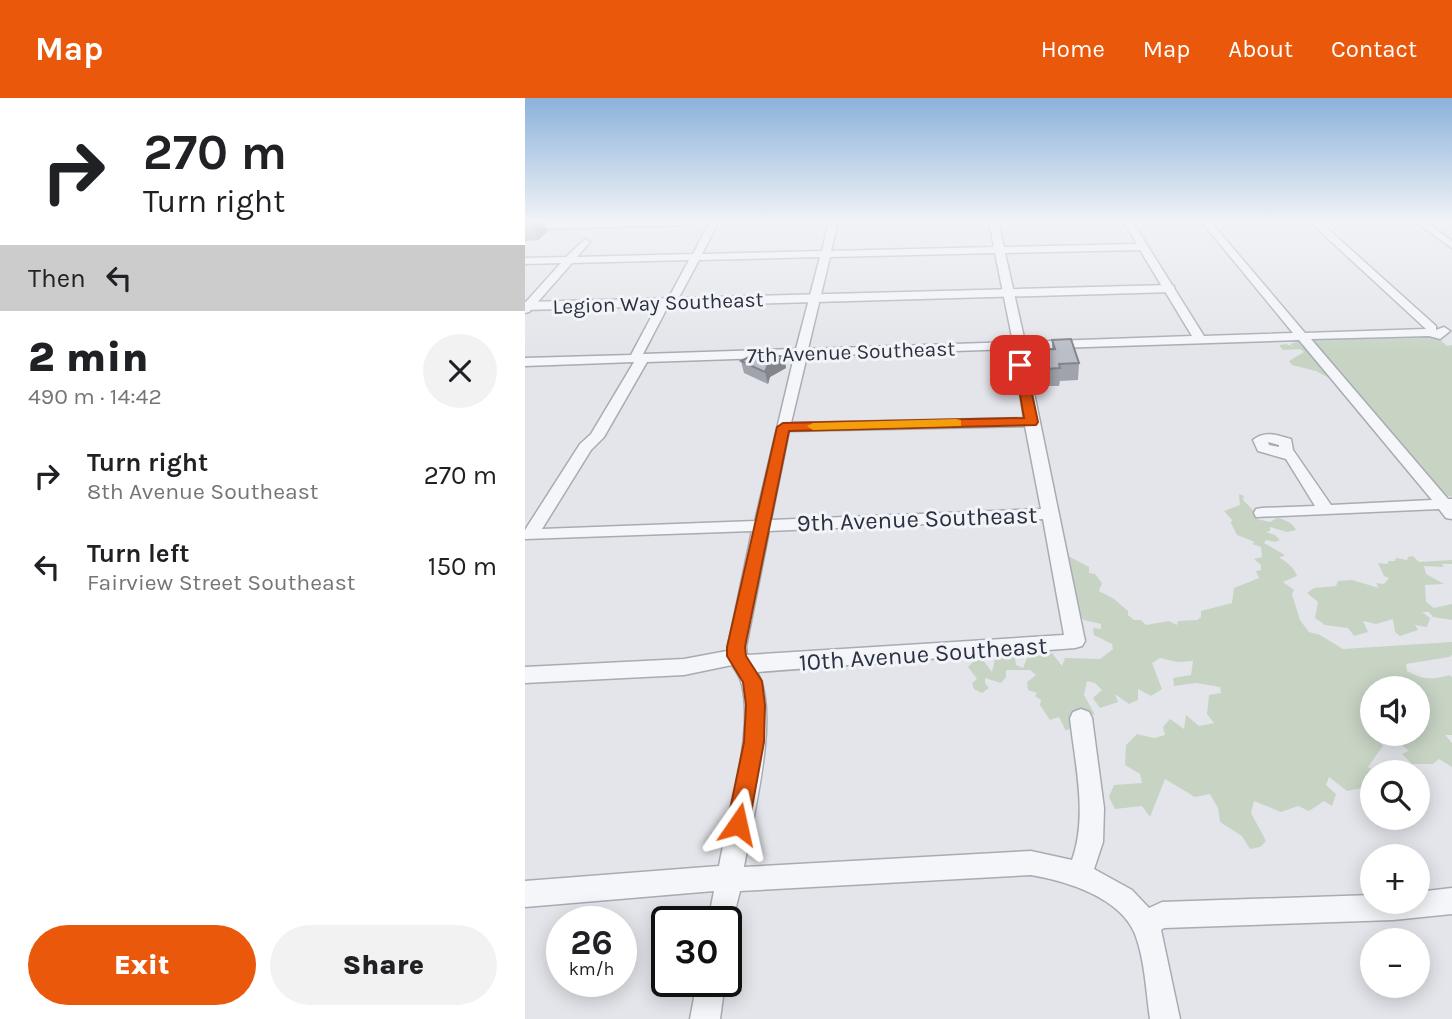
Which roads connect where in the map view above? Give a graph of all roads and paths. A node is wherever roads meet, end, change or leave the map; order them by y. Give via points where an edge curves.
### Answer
1 (566, 264) edge
2 (691, 264) edge
3 (824, 264) edge
4 (1002, 264) edge
5 (1153, 264) edge
6 (1242, 264) edge
7 (1362, 264) edge
8 (1169, 289) junction
9 (1009, 293) junction
10 (815, 298) junction
11 (671, 303) junction
12 (526, 308) edge
13 (1439, 331) edge
14 (1303, 336) junction
15 (1199, 338) junction
16 (1019, 345) junction
17 (1452, 345) edge
18 (801, 354) junction
19 (639, 358) junction
20 (525, 362) edge
21 (1031, 422) junction
22 (783, 427) junction
23 (1284, 451) dead end
24 (1449, 507) edge
25 (1326, 510) junction
26 (1262, 513) dead end
27 (1052, 514) junction
28 (762, 525) junction
29 (740, 661) junction
30 (525, 675) edge
31 (1080, 718) dead end
32 (1080, 874) junction
33 (728, 878) junction
34 (525, 894) edge
35 (1452, 901) edge
36 (724, 906) edge
37 (1145, 924) junction
38 (709, 997) edge
39 (705, 1019) edge
40 (1165, 1019) edge

1 - 12 street
2 - 11 street
3 - 10 street
4 - 9 street
5 - 8 street
6 - 14 street
7 - 13 street
8 - 9 street, Legion Way Southeast
8 - 15 street
9 - 10 street, Legion Way Southeast
9 - 16 street
10 - 11 street, Legion Way Southeast
10 - 18 street
11 - 12 street, Legion Way Southeast
11 - 19 street via 662,308
13 - 14 street, 7th Avenue Southeast
13 - 17 street
14 - 15 street, 7th Avenue Southeast
14 - 24 street
15 - 16 street, 7th Avenue Southeast
16 - 18 street, 7th Avenue Southeast
16 - 21 street
18 - 19 street, 7th Avenue Southeast
18 - 22 street
19 - 20 street, 7th Avenue Southeast
19 - 28 street, 9th Avenue Southeast via 597,437 585,447 530,535
21 - 22 street
21 - 27 street
22 - 28 street
23 - 25 street via 1292,456
24 - 25 street
25 - 26 street
27 - 28 street, 9th Avenue Southeast
27 - 29 street, 10th Avenue Southeast via 1075,641 770,664
28 - 29 street via 736,647
29 - 30 street
29 - 33 street via 752,681 754,742
31 - 32 street via 1092,808 1091,842
32 - 33 street via 1031,863
32 - 37 street via 1095,881
33 - 34 street
33 - 36 street
35 - 37 street via 1162,915
37 - 40 street
38 - 39 street

